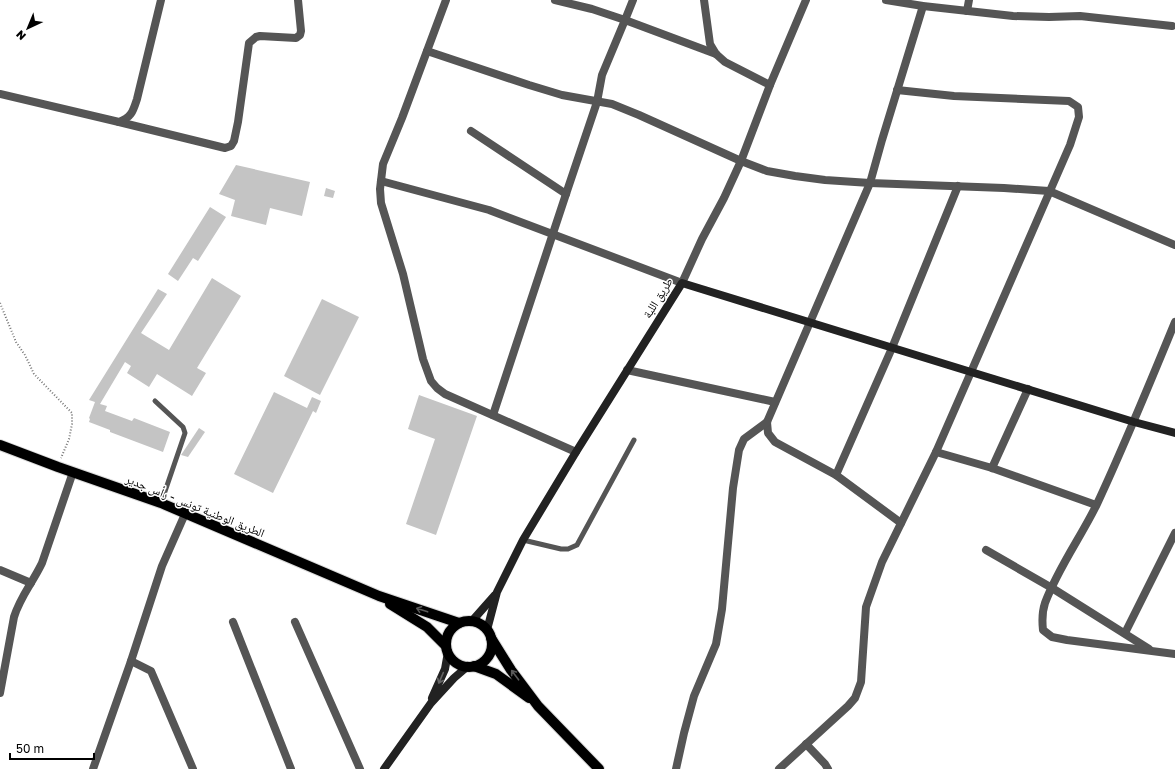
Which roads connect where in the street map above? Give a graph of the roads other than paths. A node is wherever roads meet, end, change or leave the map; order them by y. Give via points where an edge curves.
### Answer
1 (161, 0) edge
2 (298, 0) edge
3 (446, 0) edge
4 (555, 0) edge
5 (633, 0) edge
6 (704, 0) edge
7 (806, 0) edge
8 (886, 0) edge
9 (968, 0) edge
10 (923, 6) junction
11 (967, 11) junction
12 (625, 20) junction
13 (1172, 26) dead end
14 (427, 51) junction
15 (716, 54) junction
16 (770, 85) junction
17 (897, 90) junction
18 (0, 94) edge
19 (597, 102) junction
20 (119, 122) junction
21 (471, 131) dead end
22 (741, 161) junction
23 (381, 181) junction
24 (870, 183) junction
25 (958, 186) junction
26 (1049, 191) junction
27 (566, 194) junction
28 (553, 234) junction
29 (1175, 245) edge
30 (682, 283) junction
31 (1175, 322) edge
32 (810, 323) junction
33 (892, 348) junction
34 (627, 370) junction
35 (971, 372) junction
36 (1028, 389) junction
37 (155, 402) dead end
38 (775, 402) junction
39 (493, 416) junction
40 (767, 422) junction
41 (1134, 422) junction
42 (1175, 433) edge
43 (634, 440) dead end
44 (0, 445) edge
45 (576, 452) junction
46 (936, 452) junction
47 (992, 468) junction
48 (73, 472) junction
49 (836, 474) junction
50 (161, 503) junction
51 (1096, 505) junction
52 (185, 514) junction
53 (901, 523) junction
54 (1175, 533) edge
55 (524, 540) junction
56 (986, 550) dead end
57 (0, 570) edge
58 (31, 583) junction
59 (1052, 588) junction
60 (497, 592) junction
61 (379, 596) junction
62 (472, 621) junction
63 (233, 622) dead end
64 (295, 622) dead end
65 (459, 623) junction
66 (1125, 633) junction
67 (489, 634) junction
68 (447, 649) junction
69 (1151, 650) junction
70 (1175, 654) edge
71 (131, 661) junction
72 (471, 666) junction
73 (0, 693) edge
74 (430, 703) junction
75 (538, 706) junction
76 (806, 744) junction
77 (93, 769) edge
78 (194, 769) edge
79 (291, 769) edge
80 (360, 769) edge
81 (384, 769) edge
82 (599, 769) edge
83 (676, 769) edge
84 (779, 769) edge
85 (828, 769) edge

1 - 20 street via 137,100 132,114
2 - 20 street via 300,35 296,38 260,36 249,43 238,122 231,146 225,148
3 - 14 street
4 - 12 street
5 - 12 street
6 - 15 street via 710,44
7 - 16 street, طريق اللبة
8 - 10 street
9 - 11 street
10 - 11 street
10 - 17 street
11 - 13 street via 1013,16 1080,16
12 - 15 street
12 - 19 street via 602,75
14 - 19 street via 562,95
14 - 23 street via 384,164
15 - 16 street via 725,62
16 - 22 street, طريق اللبة
17 - 24 street
17 - 26 street via 954,96 1069,100 1078,107 1079,117 1070,145
18 - 20 street
19 - 22 street via 612,104 640,115
19 - 27 street
21 - 27 street
22 - 24 street via 767,171 795,176
22 - 30 street, طريق اللبة
23 - 28 street via 488,210
23 - 39 street via 381,203 431,381 445,394
24 - 25 street
24 - 32 street
25 - 26 street
25 - 33 street
26 - 29 street
26 - 35 street
27 - 28 street
28 - 30 street
28 - 39 street
30 - 32 main road
30 - 34 main road, طريق اللبة
31 - 41 street
32 - 33 main road
32 - 38 street
33 - 35 main road
33 - 49 street
34 - 38 street
34 - 45 main road, طريق اللبة
35 - 36 main road
35 - 46 street
36 - 41 main road
36 - 47 street
37 - 50 lane via 183,427 185,433
38 - 40 street
39 - 45 street
40 - 49 street via 768,433 775,442
40 - 83 street via 744,439 739,450 716,644 694,696
41 - 42 main road
41 - 51 street
43 - 55 lane via 577,545 561,549
44 - 48 main road, الطريق الوطنية تونس - رأس جدير
45 - 55 main road, طريق اللبة
46 - 47 street
46 - 53 street
47 - 51 street
48 - 50 main road, الطريق الوطنية تونس - رأس جدير
48 - 58 street via 42,563
49 - 53 street
50 - 52 main road, الطريق الوطنية تونس - رأس جدير
51 - 59 street
52 - 61 main road, الطريق الوطنية تونس - رأس جدير
52 - 71 street via 162,566
53 - 76 street via 882,562 866,607 859,691 848,706
54 - 66 street
55 - 60 main road, طريق اللبة
56 - 59 street
57 - 58 street
58 - 73 street via 17,606
59 - 66 street
59 - 69 street via 1044,605 1042,619 1043,630 1052,637
60 - 62 main road, طريق اللبة
60 - 67 main road, طريق اللبة
65 -> 61 main road, الطريق الوطنية تونس - رأس جدير
61 - 68 main road, الطريق الوطنية تونس - رأس جدير via 427,627
62 - 65 main road
62 - 67 main road via 483,626
63 - 79 street
64 - 80 street
65 - 68 main road via 450,630
66 - 69 street
67 - 72 main road via 492,646 490,652 486,659
75 -> 67 main road via 511,670
68 - 72 main road via 456,662
68 -> 74 main road via 445,669
69 - 70 street
71 - 77 street
71 - 78 street via 151,671
72 - 74 main road via 454,678
72 - 75 main road via 496,674
74 - 81 main road
75 - 82 main road
76 - 84 street
76 - 85 street

